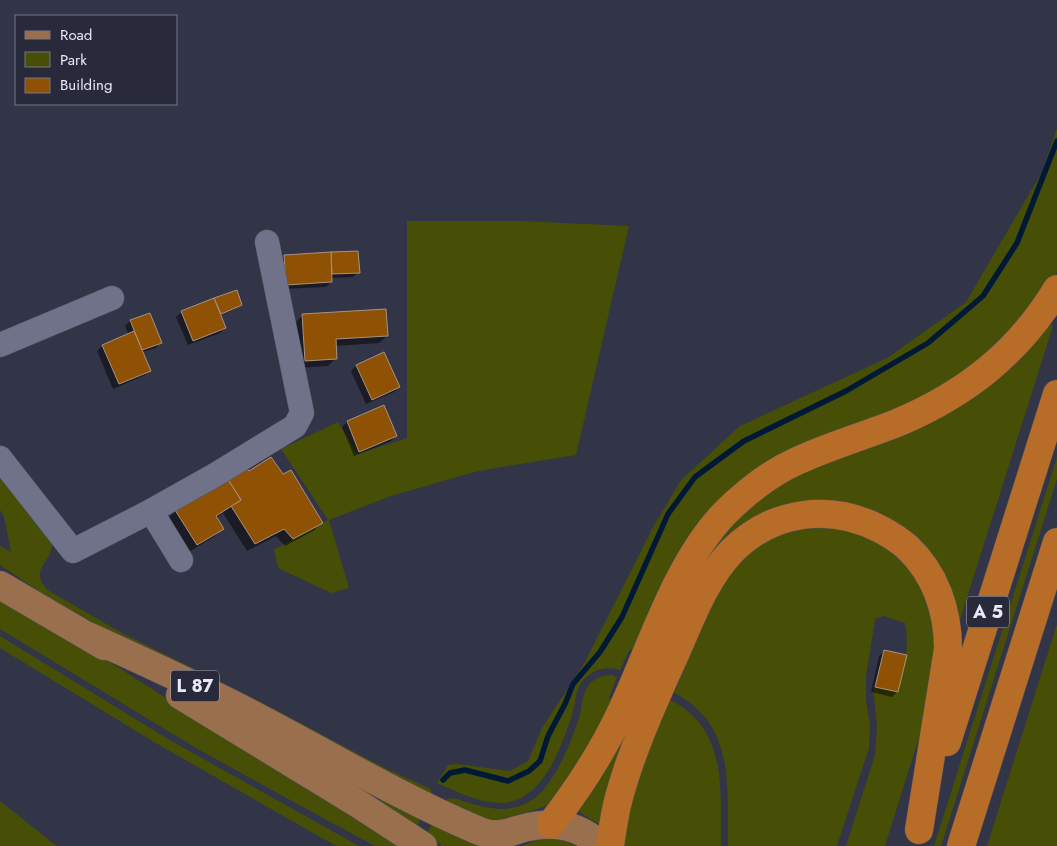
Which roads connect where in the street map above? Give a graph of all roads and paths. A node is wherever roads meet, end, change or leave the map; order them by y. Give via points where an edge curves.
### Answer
1 (267, 242) dead end
2 (1057, 290) edge
3 (112, 298) dead end
4 (0, 345) edge
5 (1057, 394) edge
6 (0, 458) edge
7 (151, 511) junction
8 (1057, 542) edge
9 (182, 560) dead end
10 (0, 586) edge
11 (88, 636) junction
12 (647, 686) junction
13 (551, 824) junction
14 (917, 838) edge
15 (505, 840) edge
16 (423, 846) edge
17 (601, 846) edge
18 (610, 846) edge
19 (961, 846) edge

1 - 7 street via 302,413 295,426
2 - 12 highway via 1020,341 965,388 898,422 796,461 765,479 736,503 714,526 685,568
3 - 4 street
5 - 14 highway, A 5
6 - 7 street via 73,551
7 - 9 street
8 - 19 highway, A 5
10 - 11 main road, L 87
11 - 15 main road, L 87 via 232,704 432,810
11 - 16 main road, L 87
12 - 13 highway via 621,712 589,772
12 - 14 highway via 707,584 732,551 754,534 788,518 829,514 855,518 891,535 926,568 939,594 947,630 946,662
12 - 18 highway via 617,803
13 - 15 main road via 526,828
13 - 17 main road via 576,828

